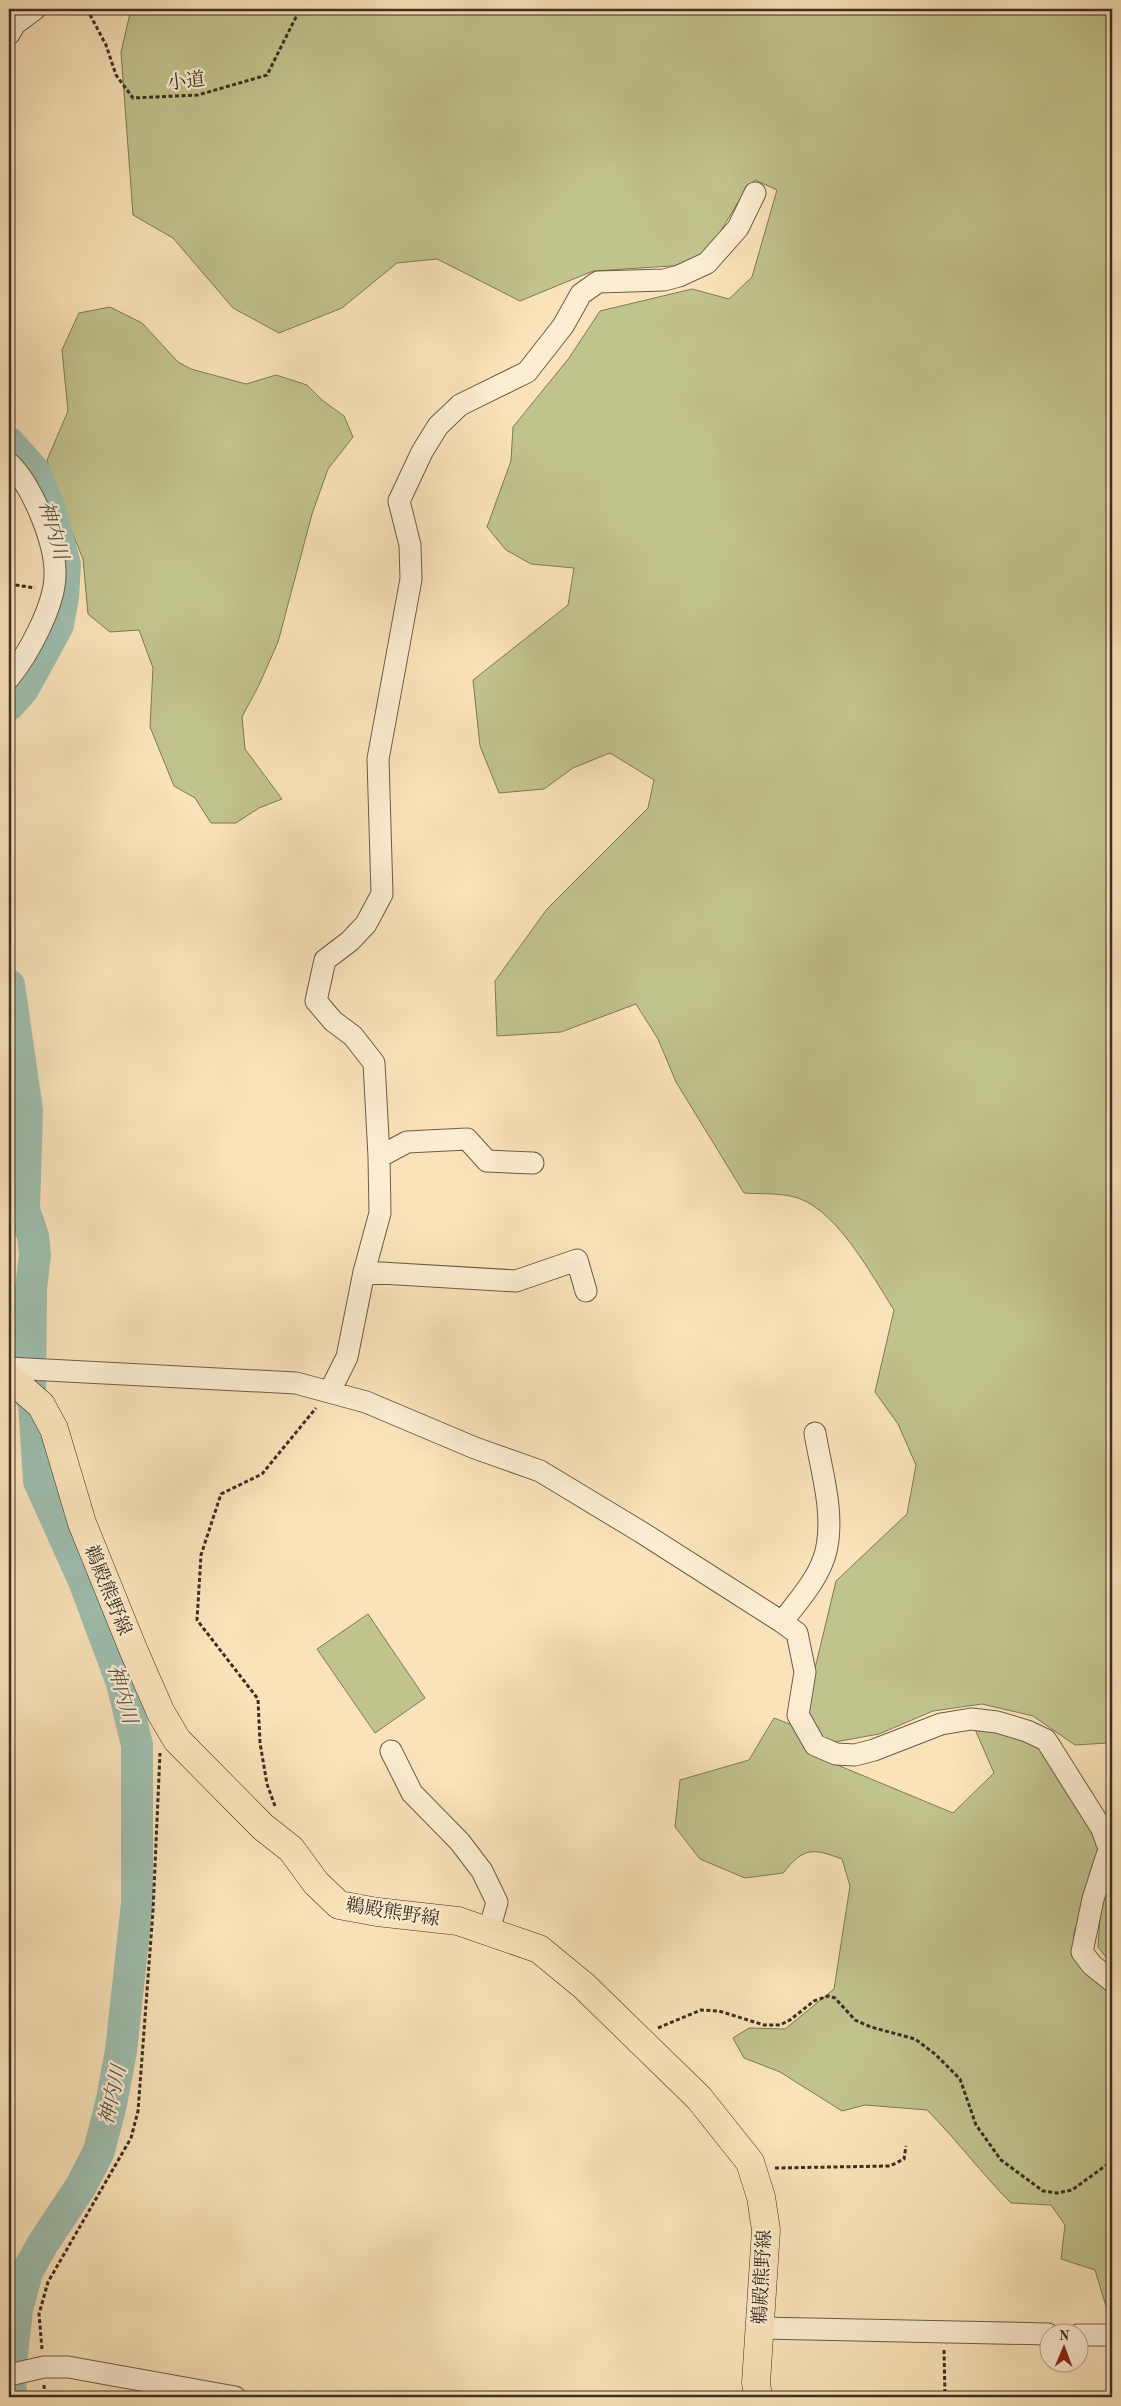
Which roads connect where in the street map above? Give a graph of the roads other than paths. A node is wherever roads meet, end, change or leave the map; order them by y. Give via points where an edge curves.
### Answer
1 (35, 9) edge
2 (9, 34) edge
3 (755, 193) dead end
4 (9, 463) edge
5 (9, 678) edge
6 (379, 1157) junction
7 (533, 1163) dead end
8 (364, 1272) junction
9 (586, 1291) dead end
10 (9, 1368) edge
11 (9, 1377) edge
12 (330, 1391) junction
13 (815, 1433) dead end
14 (782, 1622) junction
15 (392, 1751) dead end
16 (490, 1931) junction
17 (1112, 1981) edge
18 (759, 2328) junction
19 (1038, 2334) edge
20 (1088, 2335) edge
21 (1106, 2335) dead end
22 (9, 2376) edge
23 (235, 2397) edge
24 (758, 2397) edge

1 - 2 street via 15,24
3 - 6 street via 738,228 706,263 664,280 598,282 581,294 563,326 527,372 460,405 438,426 399,500 410,545 411,579 378,759 382,894 366,924 325,960 316,1001 333,1021 353,1036 374,1064
4 - 5 street via 36,502 56,575 48,608 24,660
6 - 7 street via 407,1142 467,1139 487,1161
6 - 8 street via 380,1213
8 - 9 street via 516,1281 577,1260
8 - 12 street via 347,1356
10 - 12 street via 296,1383
11 - 16 main road, 鵜殿熊野線 via 41,1405 54,1429 82,1523 161,1713 177,1740 263,1827 291,1849 316,1883 339,1905 458,1921
12 - 14 street via 366,1402 475,1448 540,1471
13 - 14 street via 828,1514 826,1552 813,1579
14 - 17 street via 797,1633 805,1672 798,1715 816,1745 836,1754 874,1750 941,1724 970,1719 997,1722 1046,1740 1102,1829 1109,1849 1093,1899 1082,1952
15 - 16 street via 412,1793 460,1842 482,1871 497,1902
16 - 18 main road, 鵜殿熊野線 via 539,1948 584,1986 699,2098 750,2162 761,2197 766,2230
18 - 19 street
18 - 24 main road, 鵜殿熊野線
20 - 21 street
22 - 23 street via 44,2367 68,2367

